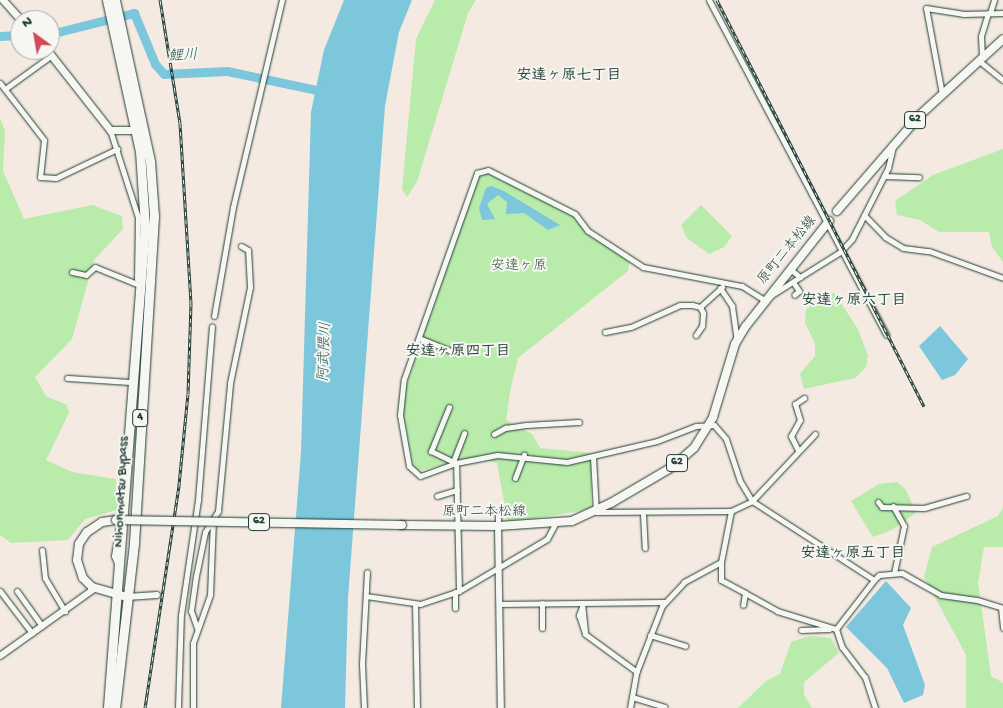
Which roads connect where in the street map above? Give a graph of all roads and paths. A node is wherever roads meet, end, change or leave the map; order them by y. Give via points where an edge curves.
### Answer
1 (3, 0) edge
2 (107, 0) edge
3 (115, 0) edge
4 (282, 0) edge
5 (709, 0) edge
6 (994, 0) edge
7 (12, 10) edge
8 (989, 13) junction
9 (1003, 13) edge
10 (117, 26) junction
11 (1003, 39) edge
12 (980, 58) junction
13 (39, 60) edge
14 (55, 60) edge
15 (1003, 80) edge
16 (0, 83) edge
17 (5, 89) junction
18 (942, 94) junction
19 (110, 130) junction
20 (140, 130) junction
21 (892, 144) junction
22 (117, 149) junction
23 (884, 176) junction
24 (919, 177) dead end
25 (838, 211) dead end
26 (864, 215) junction
27 (828, 222) junction
28 (241, 246) dead end
29 (841, 251) junction
30 (790, 269) junction
31 (72, 272) dead end
32 (800, 277) junction
33 (1003, 278) edge
34 (793, 282) junction
35 (137, 284) junction
36 (722, 287) junction
37 (794, 295) dead end
38 (764, 300) junction
39 (700, 307) junction
40 (214, 316) dead end
41 (212, 327) dead end
42 (605, 332) dead end
43 (696, 335) dead end
44 (886, 335) dead end
45 (419, 338) junction
46 (737, 341) junction
47 (454, 352) dead end
48 (67, 378) dead end
49 (131, 382) junction
50 (804, 398) dead end
51 (449, 407) dead end
52 (579, 422) dead end
53 (708, 425) junction
54 (464, 434) dead end
55 (494, 434) dead end
56 (815, 434) dead end
57 (798, 450) junction
58 (524, 455) junction
59 (593, 457) junction
60 (454, 462) junction
61 (515, 478) dead end
62 (457, 490) junction
63 (437, 496) dead end
64 (966, 496) dead end
65 (752, 501) junction
66 (878, 502) dead end
67 (893, 506) junction
68 (498, 511) dead end
69 (731, 511) junction
70 (596, 512) junction
71 (643, 514) junction
72 (213, 522) junction
73 (556, 524) junction
74 (458, 526) junction
75 (498, 526) junction
76 (645, 548) dead end
77 (42, 550) dead end
78 (721, 562) junction
79 (498, 568) junction
80 (120, 570) junction
81 (367, 572) dead end
82 (894, 574) junction
83 (874, 580) junction
84 (94, 588) junction
85 (0, 591) edge
86 (17, 591) dead end
87 (457, 592) junction
88 (745, 593) junction
89 (157, 595) dead end
90 (122, 596) junction
91 (366, 596) junction
92 (664, 602) junction
93 (542, 603) junction
94 (415, 604) junction
95 (499, 604) junction
96 (583, 604) junction
97 (743, 605) dead end
98 (455, 608) dead end
99 (1002, 608) edge
100 (65, 611) junction
101 (42, 626) junction
102 (197, 628) junction
103 (542, 628) dead end
104 (1003, 628) edge
105 (830, 629) junction
106 (836, 629) junction
107 (801, 630) dead end
108 (32, 633) junction
109 (650, 635) junction
110 (685, 646) dead end
111 (0, 656) edge
112 (637, 672) junction
113 (632, 697) junction
114 (108, 708) edge
115 (115, 708) edge
116 (178, 708) edge
117 (193, 708) edge
118 (364, 708) edge
119 (417, 708) edge
120 (501, 708) edge
121 (630, 708) edge
122 (664, 708) edge
123 (875, 708) edge

1 - 7 main road
2 - 10 highway, 4
3 - 10 highway, 4
4 - 40 street via 231,216
5 - 27 street
6 - 8 street
8 - 9 street
8 - 12 street via 981,36
8 - 18 street via 964,14 926,8
10 - 20 highway, 4
11 - 12 main road, 62
12 - 15 street
12 - 18 main road, 62
13 - 17 street
14 - 19 main road
16 - 17 street
17 - 22 street via 44,140 40,177 56,178
18 - 21 main road, 62
19 - 20 main road
19 - 22 street
20 - 80 highway, Nihonmatsu Bypass / 4 via 145,226
20 - 90 highway, Nihonmatsu Bypass / 4 via 154,216 134,543
21 - 23 street via 893,157
21 - 25 main road, 62
22 - 35 street via 138,217
23 - 24 street
23 - 26 street
26 - 29 street via 852,239
26 - 33 street via 885,237 903,248 929,251
27 - 29 street
27 - 30 main road, 原町二本松線 / 62
28 - 102 street via 248,250 250,287 230,383 218,511 205,532 196,576 191,611
29 - 32 street
29 - 44 street
30 - 32 street
30 - 38 main road, 原町二本松線 / 62
31 - 35 street via 86,274 95,267
32 - 34 street
34 - 37 street via 799,291
34 - 38 street
35 - 49 street
36 - 38 street via 742,286
36 - 39 street
36 - 45 street via 703,277 639,265 588,232 575,214 484,169 477,173
36 - 46 street via 732,306
38 - 46 main road, 原町二本松線 / 62
39 - 42 street via 680,305 631,327
39 - 43 street via 703,320
41 - 116 street via 198,500 181,615
45 - 47 street
45 - 60 street via 404,379 400,413 409,466 420,476
46 - 53 main road, 原町二本松線 / 62
48 - 49 street
49 - 80 street via 121,514 114,540 114,564
50 - 57 street via 795,404 800,420 790,436
51 - 60 street via 431,451
52 - 55 street via 526,424
53 - 59 street
53 - 65 street via 726,439 740,481
53 - 70 main road, 原町二本松線 / 62 via 694,448 672,467
54 - 60 street
56 - 57 street
57 - 65 street
58 - 59 street via 567,462
58 - 60 street via 497,455
58 - 61 street
59 - 70 street
60 - 62 street
62 - 63 street
62 - 74 street
64 - 67 street via 924,508
65 - 69 street
65 - 83 street
66 - 67 street via 882,507
67 - 82 street via 904,526
68 - 75 street
69 - 71 street
69 - 78 street
70 - 71 street
70 - 73 main road, 原町二本松線 / 62
71 - 76 street
72 - 74 main road, 原町二本松線 / 62, bridge
72 - 84 main road, 原町二本松線 / 62, bridge via 116,520 92,528 78,544 78,568
72 - 102 street via 210,585
73 - 75 main road, 原町二本松線 / 62
73 - 79 street via 547,540
74 - 75 main road, 原町二本松線 / 62
74 - 87 street
75 - 79 street
77 - 100 street via 45,578
78 - 88 street via 721,580
78 - 92 street via 684,582
79 - 87 street
79 - 95 street
80 - 90 highway, Nihonmatsu Bypass / 4
81 - 91 street
82 - 83 street via 879,575
82 - 99 street via 909,575 941,595
83 - 106 street
84 - 90 main road
84 - 100 street
85 - 108 street
86 - 101 street
87 - 94 street
87 - 98 street
88 - 97 street
88 - 105 street via 777,611 803,616
89 - 90 street
90 - 114 highway, Nihonmatsu Bypass / 4
90 - 115 highway, Nihonmatsu Bypass / 4
91 - 94 street
91 - 118 street via 362,664
92 - 96 street
92 - 109 street
93 - 95 street
93 - 96 street
93 - 103 street
94 - 119 street
95 - 120 street
96 - 112 street via 585,634
99 - 104 street
100 - 101 street
101 - 108 street
102 - 117 street via 193,650
105 - 106 street
105 - 107 street
106 - 123 street via 842,648 865,677
108 - 111 street
109 - 110 street
109 - 112 street
112 - 113 street
113 - 121 street
113 - 122 street

